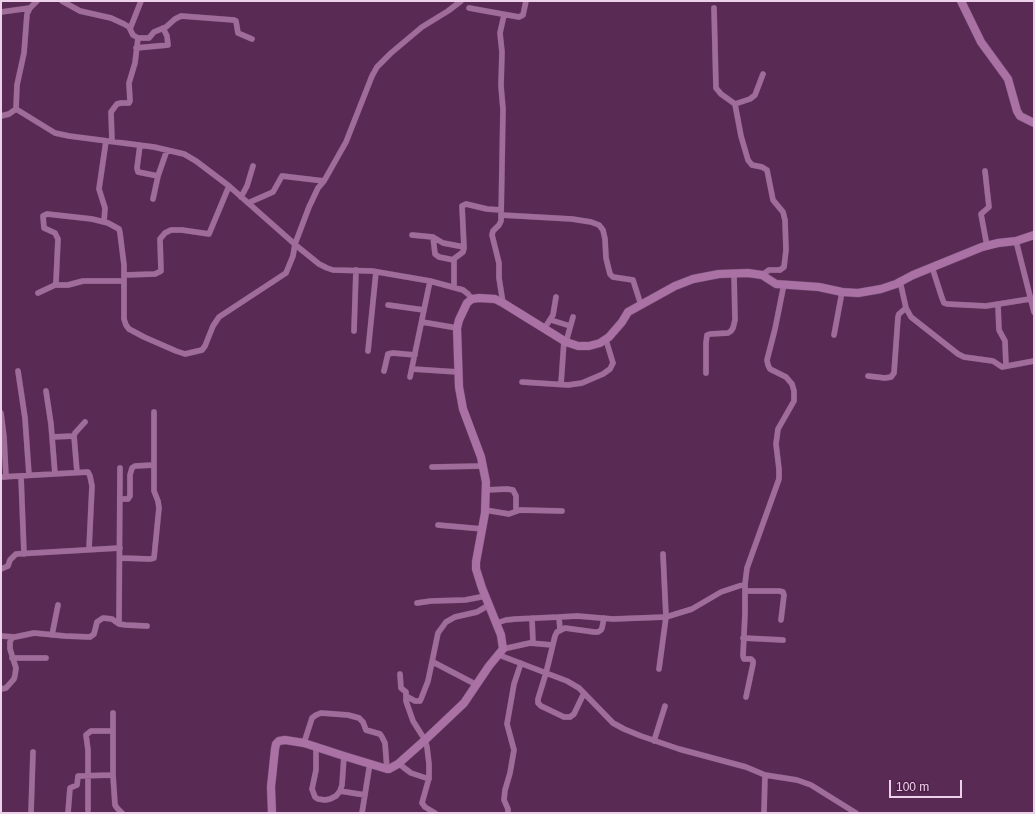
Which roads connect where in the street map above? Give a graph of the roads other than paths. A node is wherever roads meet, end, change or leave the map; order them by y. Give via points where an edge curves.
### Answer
1 (37, 1) edge
2 (62, 1) edge
3 (141, 1) edge
4 (461, 1) edge
5 (526, 1) edge
6 (961, 1) edge
7 (30, 8) junction
8 (469, 8) dead end
9 (714, 8) dead end
10 (1, 12) edge
11 (504, 15) junction
12 (163, 28) junction
13 (130, 29) junction
14 (138, 38) junction
15 (252, 39) dead end
16 (136, 48) junction
17 (764, 74) dead end
18 (735, 104) junction
19 (16, 109) junction
20 (1, 116) edge
21 (1034, 123) edge
22 (109, 141) junction
23 (140, 145) junction
24 (167, 150) junction
25 (253, 166) dead end
26 (986, 172) dead end
27 (158, 176) junction
28 (324, 181) junction
29 (229, 186) junction
30 (241, 197) junction
31 (153, 199) dead end
32 (248, 202) junction
33 (501, 213) junction
34 (104, 222) junction
35 (412, 235) dead end
36 (1034, 235) edge
37 (433, 237) junction
38 (1016, 241) junction
39 (987, 246) junction
40 (299, 247) junction
41 (464, 247) junction
42 (454, 260) junction
43 (932, 267) junction
44 (356, 270) junction
45 (376, 272) junction
46 (734, 273) junction
47 (124, 275) junction
48 (762, 275) junction
49 (124, 281) junction
50 (430, 281) junction
51 (900, 281) junction
52 (784, 284) junction
53 (55, 286) junction
54 (454, 287) junction
55 (842, 292) junction
56 (38, 293) dead end
57 (556, 297) dead end
58 (472, 299) junction
59 (1030, 300) junction
60 (503, 303) junction
61 (388, 305) dead end
62 (641, 305) junction
63 (998, 305) junction
64 (906, 308) junction
65 (424, 310) junction
66 (1034, 312) edge
67 (573, 317) dead end
68 (551, 320) junction
69 (422, 322) junction
70 (570, 326) junction
71 (457, 328) junction
72 (544, 329) junction
73 (354, 331) dead end
74 (834, 335) dead end
75 (606, 340) junction
76 (565, 341) junction
77 (368, 351) dead end
78 (415, 355) junction
79 (1034, 361) edge
80 (1006, 366) junction
81 (412, 369) junction
82 (18, 371) dead end
83 (384, 372) dead end
84 (458, 372) junction
85 (706, 373) dead end
86 (868, 376) dead end
87 (410, 377) dead end
88 (522, 382) dead end
89 (560, 384) junction
90 (46, 391) dead end
91 (154, 412) dead end
92 (1, 413) edge
93 (85, 422) dead end
94 (2, 426) edge
95 (74, 436) junction
96 (52, 437) junction
97 (154, 465) junction
98 (483, 466) junction
99 (432, 467) dead end
100 (120, 468) dead end
101 (77, 472) junction
102 (54, 474) junction
103 (29, 475) junction
104 (21, 476) junction
105 (3, 477) edge
106 (486, 490) junction
107 (120, 499) junction
108 (485, 510) junction
109 (516, 511) junction
110 (562, 511) dead end
111 (438, 525) dead end
112 (483, 529) junction
113 (120, 548) junction
114 (90, 549) junction
115 (24, 554) junction
116 (663, 554) dead end
117 (120, 558) junction
118 (1, 569) edge
119 (745, 588) junction
120 (487, 600) junction
121 (417, 603) dead end
122 (58, 605) dead end
123 (559, 617) junction
124 (666, 617) junction
125 (532, 618) junction
126 (604, 618) junction
127 (781, 620) dead end
128 (120, 623) junction
129 (497, 624) junction
130 (147, 626) dead end
131 (560, 630) junction
132 (52, 635) junction
133 (1, 636) edge
134 (15, 636) junction
135 (744, 638) junction
136 (783, 640) dead end
137 (533, 643) junction
138 (552, 645) junction
139 (501, 652) junction
140 (12, 658) junction
141 (46, 658) dead end
142 (433, 662) junction
143 (521, 663) junction
144 (659, 669) dead end
145 (546, 673) junction
146 (400, 674) dead end
147 (477, 685) junction
148 (1, 689) edge
149 (584, 693) junction
150 (406, 696) junction
151 (746, 697) dead end
152 (665, 706) dead end
153 (112, 713) dead end
154 (113, 732) junction
155 (425, 740) junction
156 (654, 741) junction
157 (304, 743) junction
158 (316, 746) junction
159 (33, 752) dead end
160 (344, 756) junction
161 (370, 763) junction
162 (399, 763) junction
163 (387, 769) junction
164 (113, 775) junction
165 (765, 775) junction
166 (88, 776) junction
167 (429, 779) junction
168 (340, 791) junction
169 (365, 795) junction
170 (88, 810) dead end
171 (32, 813) edge
172 (68, 813) edge
173 (122, 813) edge
174 (272, 813) edge
175 (362, 813) edge
176 (435, 813) edge
177 (508, 813) edge
178 (764, 813) edge
179 (856, 813) edge

1 - 7 street
2 - 13 street via 80,11 114,19
3 - 13 street
4 - 28 street via 422,27 377,67 346,142
5 - 11 street via 522,16
6 - 21 street via 980,42 1008,79 1016,111
7 - 10 street
7 - 19 street via 17,85
8 - 11 street
9 - 18 street via 716,88
11 - 33 street via 500,27 503,109
12 - 14 street via 149,38
12 - 15 street via 181,16 234,20 238,33
12 - 16 street via 168,46
13 - 14 street
14 - 16 street
16 - 22 street via 129,83 130,101 117,104 111,112
17 - 18 street via 755,95
18 - 48 street via 748,160 752,165 767,170 773,200 783,212 785,220 784,267 780,270 769,270
19 - 20 street
19 - 22 street via 56,133
22 - 23 street
22 - 34 street via 99,189 105,208
23 - 24 street
23 - 27 street via 138,172
24 - 27 street
24 - 29 street via 190,157
25 - 30 street
26 - 39 street via 989,207 982,214
27 - 31 street
28 - 32 street via 282,176 273,192
28 - 40 street via 309,207
29 - 30 street
29 - 47 street via 209,234 170,230 160,239 161,271 158,274
30 - 32 street
32 - 40 street
33 - 41 street via 463,205 461,211
33 - 60 street via 500,225 492,235 500,262 499,278
33 - 62 street via 572,219 599,225 603,230 610,274 613,277 633,280
34 - 47 street via 119,229
34 - 53 street via 47,214 43,216 44,228 55,233 58,239
35 - 37 street
36 - 38 street
37 - 41 street via 443,243
37 - 42 street via 435,254
38 - 39 street
38 - 59 street
39 - 43 street
40 - 44 street via 327,268
40 - 49 street via 286,273 219,317 202,350 186,354 144,337 126,326
41 - 42 street via 463,252
42 - 54 street
43 - 51 street
43 - 63 street via 944,303
44 - 45 street
44 - 73 street
45 - 50 street
45 - 77 street
46 - 48 street
46 - 62 street via 705,276 675,286
46 - 85 street via 733,328 728,333 707,335
47 - 49 street
48 - 52 street via 772,282
49 - 53 street via 83,281
50 - 54 street
50 - 65 street
51 - 55 street via 868,292
51 - 64 street
52 - 55 street
52 - 119 street via 767,360 770,369 786,377 792,384 794,401 778,429 776,444 779,479 747,568
53 - 56 street
54 - 58 street via 463,290
55 - 74 street
57 - 68 street
58 - 60 street via 486,298
58 - 71 street via 464,306
59 - 63 street
59 - 66 street
60 - 72 street
61 - 65 street
62 - 75 street via 628,312
63 - 80 street via 999,330 1005,341
64 - 80 street via 916,322 958,354
64 - 86 street via 898,317 894,373 885,378
65 - 69 street
67 - 70 street
68 - 70 street
68 - 72 street
69 - 71 street
69 - 78 street
70 - 76 street
71 - 84 street
72 - 76 street
75 - 76 street via 589,346 578,346
75 - 89 street via 613,366 610,369 582,383
76 - 89 street
78 - 81 street
78 - 83 street via 388,354
79 - 80 street
81 - 84 street
81 - 87 street
82 - 103 street via 25,418
84 - 98 street via 463,409
88 - 89 street
90 - 96 street
91 - 97 street
92 - 94 street
93 - 95 street
94 - 105 street
95 - 96 street
95 - 101 street
96 - 102 street
97 - 107 street via 132,468 130,496 128,499
97 - 117 street via 154,491 158,508 154,558
98 - 99 street
98 - 106 street
100 - 107 street
101 - 102 street
101 - 114 street via 88,472 92,486
102 - 103 street
103 - 104 street
104 - 105 street
104 - 115 street
106 - 108 street
106 - 109 street via 512,490 516,496
107 - 113 street
108 - 109 street via 509,514
108 - 112 street
109 - 110 street
111 - 112 street
112 - 120 street via 476,562 477,574
113 - 114 street
113 - 117 street
114 - 115 street
115 - 118 street via 12,556 8,566
116 - 124 street
117 - 128 street
119 - 124 street via 722,592 692,609
119 - 127 street via 783,592
119 - 135 street
120 - 121 street
120 - 129 street
120 - 142 street via 477,612 446,622 438,633
122 - 132 street
123 - 125 street
123 - 126 street
123 - 131 street
124 - 126 street
124 - 144 street
125 - 129 street via 506,620
125 - 137 street
126 - 131 street via 602,628 598,632
128 - 130 street
128 - 132 street via 108,618 99,620 94,634 90,637
129 - 139 street via 503,643
131 - 138 street
132 - 134 street via 34,633
133 - 134 street
134 - 140 street via 10,642
135 - 136 street
135 - 151 street via 742,656 753,661
137 - 138 street
137 - 139 street
138 - 145 street
139 - 143 street
139 - 147 street
140 - 141 street
140 - 148 street via 16,668 14,679 6,688
142 - 147 street
142 - 150 street via 420,701
143 - 145 street
143 - 177 street via 514,684 507,724 514,750 504,800
145 - 149 street via 567,681
145 - 149 street via 538,699 541,706 564,717 570,717
146 - 150 street via 400,686 406,692
147 - 155 street via 464,703
149 - 156 street via 613,723
150 - 155 street via 413,721
152 - 156 street
153 - 154 street
154 - 164 street
154 - 166 street via 91,731 86,735
155 - 162 street
155 - 167 street
156 - 165 street via 746,767
157 - 158 street
157 - 163 street via 312,718 316,715 348,715 359,718 366,730 382,737 385,743
157 - 174 street via 285,740 276,744 271,786
158 - 160 street
158 - 168 street via 316,770 312,785 315,797 321,800 330,799
159 - 171 street
160 - 161 street
160 - 168 street
161 - 163 street
161 - 169 street
162 - 163 street
162 - 167 street via 411,773
164 - 166 street
164 - 173 street via 115,805
165 - 178 street
165 - 179 street via 811,785
166 - 170 street
166 - 172 street via 78,776 77,785 70,788
167 - 176 street via 422,803
168 - 169 street
169 - 175 street

